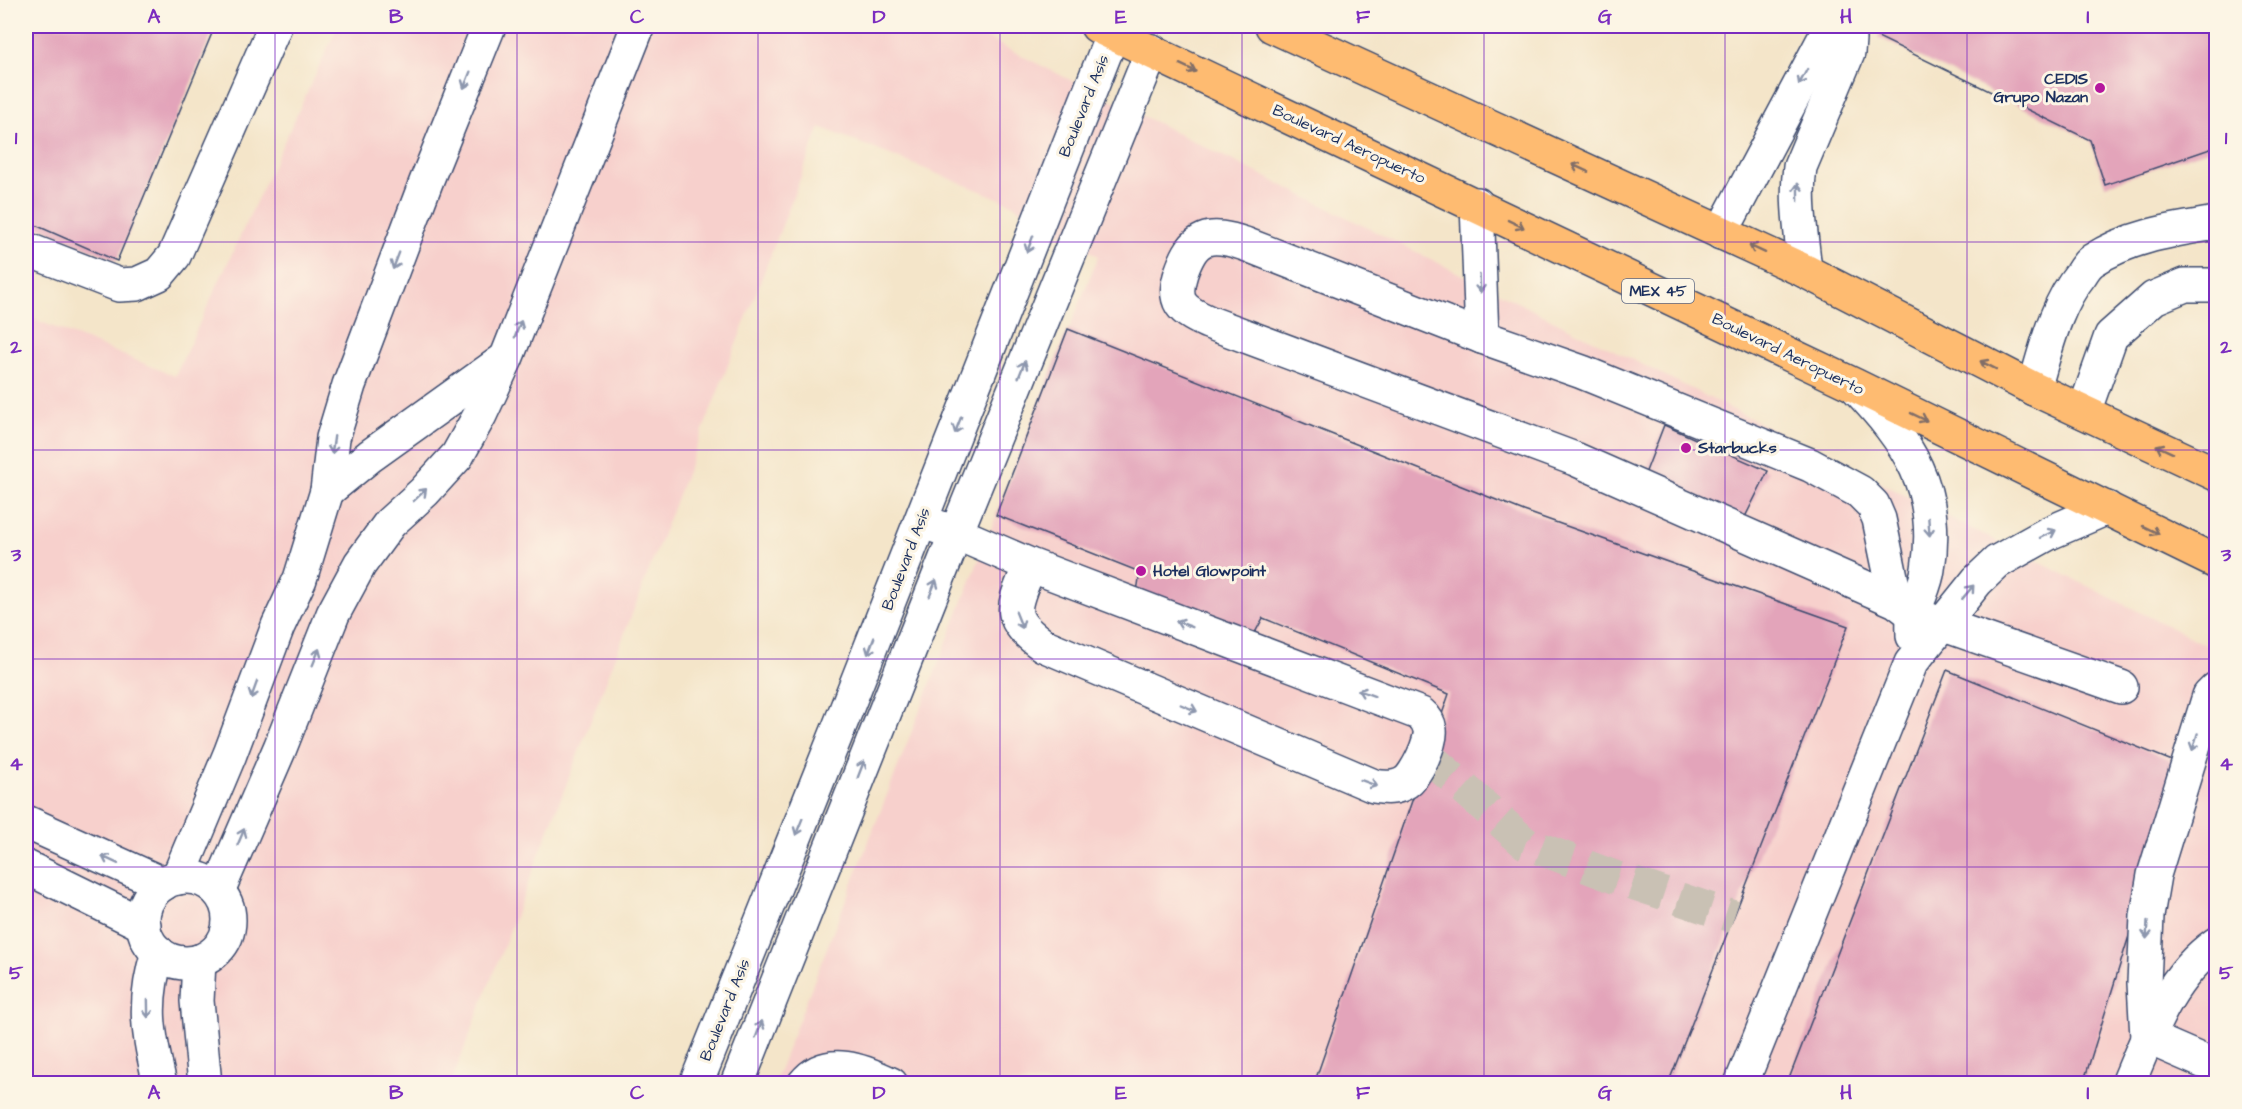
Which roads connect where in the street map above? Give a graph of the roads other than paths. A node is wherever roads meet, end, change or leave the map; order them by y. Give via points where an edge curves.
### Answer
1 (275, 26) edge
2 (489, 26) edge
3 (638, 26) edge
4 (1272, 26) edge
5 (1831, 26) edge
6 (1844, 26) edge
7 (1105, 29) edge
8 (1152, 51) junction
9 (1477, 204) junction
10 (1041, 213) junction
11 (2217, 223) edge
12 (1078, 231) junction
13 (1721, 233) junction
14 (26, 249) edge
15 (1805, 271) junction
16 (2217, 285) edge
17 (1482, 337) junction
18 (506, 359) junction
19 (1854, 385) junction
20 (2034, 389) junction
21 (2084, 412) junction
22 (2217, 474) edge
23 (327, 491) junction
24 (2107, 508) junction
25 (920, 522) junction
26 (956, 533) junction
27 (2217, 562) edge
28 (1030, 565) junction
29 (1917, 614) junction
30 (2121, 687) dead end
31 (2217, 689) edge
32 (26, 822) edge
33 (26, 867) edge
34 (170, 881) junction
35 (218, 891) junction
36 (151, 939) junction
37 (2217, 944) edge
38 (199, 961) junction
39 (2148, 1037) junction
40 (2217, 1067) edge
41 (160, 1083) edge
42 (205, 1083) edge
43 (696, 1083) edge
44 (737, 1083) edge
45 (804, 1083) edge
46 (891, 1083) edge
47 (1741, 1083) edge
48 (2128, 1083) edge

1 - 14 street via 174,256 159,274 138,284 119,285
2 -> 23 street via 349,385 333,438
18 -> 3 street
13 -> 4 highway
5 -> 13 street
15 -> 6 street via 1798,204 1800,167 1848,53 1849,39
7 - 8 highway, Boulevard Aeropuerto / MEX 45
7 - 10 street, Boulevard Asís
8 -> 9 highway, Boulevard Aeropuerto / MEX 45
8 - 12 street
9 -> 17 street
9 -> 19 highway, Boulevard Aeropuerto / MEX 45
10 - 12 street
10 -> 25 street, Boulevard Asís
11 - 20 street via 2130,242 2091,261 2067,291
26 -> 12 street
15 -> 13 highway
20 -> 15 highway
16 - 21 street via 2185,285 2154,298 2111,336
17 - 29 street via 1582,372 1799,461 1860,492 1873,505
17 - 29 street via 1226,238 1212,238 1191,248 1178,283 1177,295 1182,306 1208,322 1575,459
18 - 23 street
35 -> 18 street via 333,614 360,564 390,523 457,456
19 -> 24 highway, Boulevard Aeropuerto / MEX 45
19 -> 29 street via 1887,420 1918,470 1930,528 1930,556
20 - 21 highway
22 -> 21 highway
23 -> 34 street via 300,579 230,754
24 -> 27 highway, Boulevard Aeropuerto / MEX 45
29 -> 24 street via 1955,607 1997,562 2049,533
25 - 26 street
25 -> 43 street, Boulevard Asís
26 - 28 street
44 -> 26 street
28 -> 28 street via 1015,614 1020,626 1043,645 1374,786 1396,787 1413,776 1431,732 1426,718 1420,714
29 - 30 street
29 - 47 street via 1911,663
31 -> 39 street via 2209,696 2154,875 2147,915 2144,982
34 -> 32 street
33 - 36 street
34 - 35 street via 192,878 207,882
34 - 36 street via 151,895 144,909
35 - 38 street via 226,904 228,931 222,944
36 - 38 street via 172,960
36 -> 41 street via 147,1010
37 - 39 street via 2180,979
38 - 42 street via 197,1001
39 - 40 street
39 - 48 street
45 - 46 street via 817,1072 848,1067

